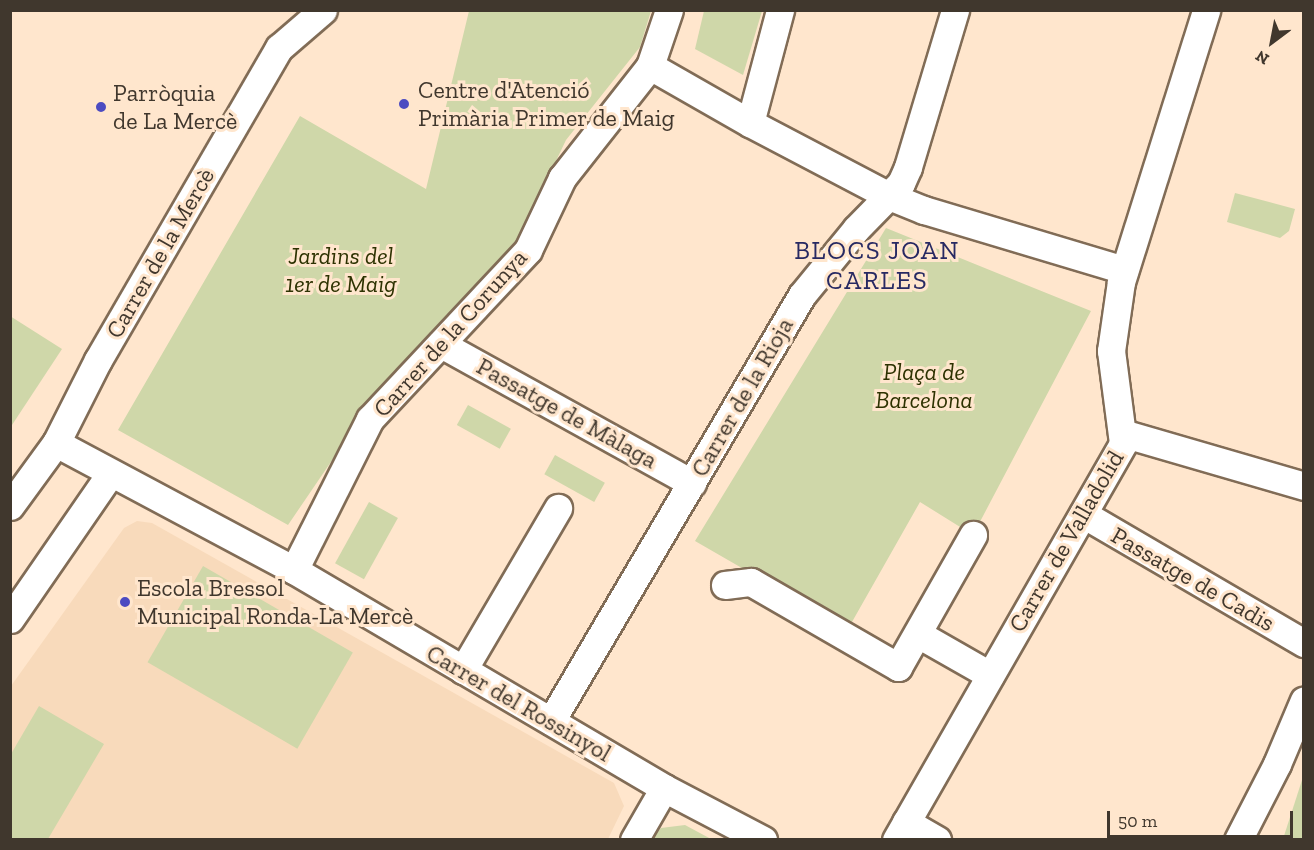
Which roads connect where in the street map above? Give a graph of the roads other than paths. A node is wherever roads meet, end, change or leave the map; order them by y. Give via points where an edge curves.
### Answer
1 (323, 10) edge
2 (669, 10) edge
3 (780, 10) edge
4 (955, 10) edge
5 (1206, 10) edge
6 (650, 66) junction
7 (750, 123) junction
8 (889, 196) junction
9 (1124, 270) junction
10 (441, 344) junction
11 (1122, 433) junction
12 (56, 443) junction
13 (111, 474) junction
14 (692, 483) junction
15 (1304, 486) edge
16 (10, 506) edge
17 (558, 508) dead end
18 (1083, 514) junction
19 (973, 535) dead end
20 (294, 570) junction
21 (725, 585) dead end
22 (10, 619) edge
23 (918, 634) junction
24 (1304, 644) edge
25 (463, 670) junction
26 (990, 675) junction
27 (1304, 700) edge
28 (551, 722) junction
29 (664, 788) junction
30 (901, 831) edge
31 (634, 840) edge
32 (763, 840) edge
33 (937, 840) edge
34 (1238, 840) edge

1 - 12 street, Carrer de la Mercè via 279,48 98,360
2 - 6 street, Carrer de la Corunya
3 - 7 street
4 - 8 street, Carrer de la Rioja via 908,167
5 - 9 street, Carrer de Valladolid
6 - 7 street
6 - 10 street, Carrer de la Corunya via 562,178 528,250
7 - 8 street
8 - 9 street
8 - 14 street, Carrer de la Rioja via 856,229 802,295
9 - 11 street, Carrer de Valladolid via 1111,351
10 - 14 street, Passatge de Màlaga
10 - 20 street, Carrer de la Corunya via 370,419
11 - 15 street
11 - 18 street, Carrer de Valladolid via 1123,443
12 - 13 street, Carrer del Rossinyol
12 - 16 street, Carrer de la Mercè
13 - 20 street, Carrer del Rossinyol
13 - 22 street
14 - 28 street, Carrer de la Rioja
17 - 25 street
18 - 24 street, Passatge de Cadis
18 - 26 street, Carrer de Valladolid
19 - 23 street
20 - 25 street, Carrer del Rossinyol
21 - 23 street via 751,582 898,667
23 - 26 street
25 - 28 street, Carrer del Rossinyol
26 - 30 street, Carrer de Valladolid
27 - 34 street
28 - 29 street, Carrer del Rossinyol
29 - 31 street
29 - 32 street, Carrer del Rossinyol
30 - 33 street

